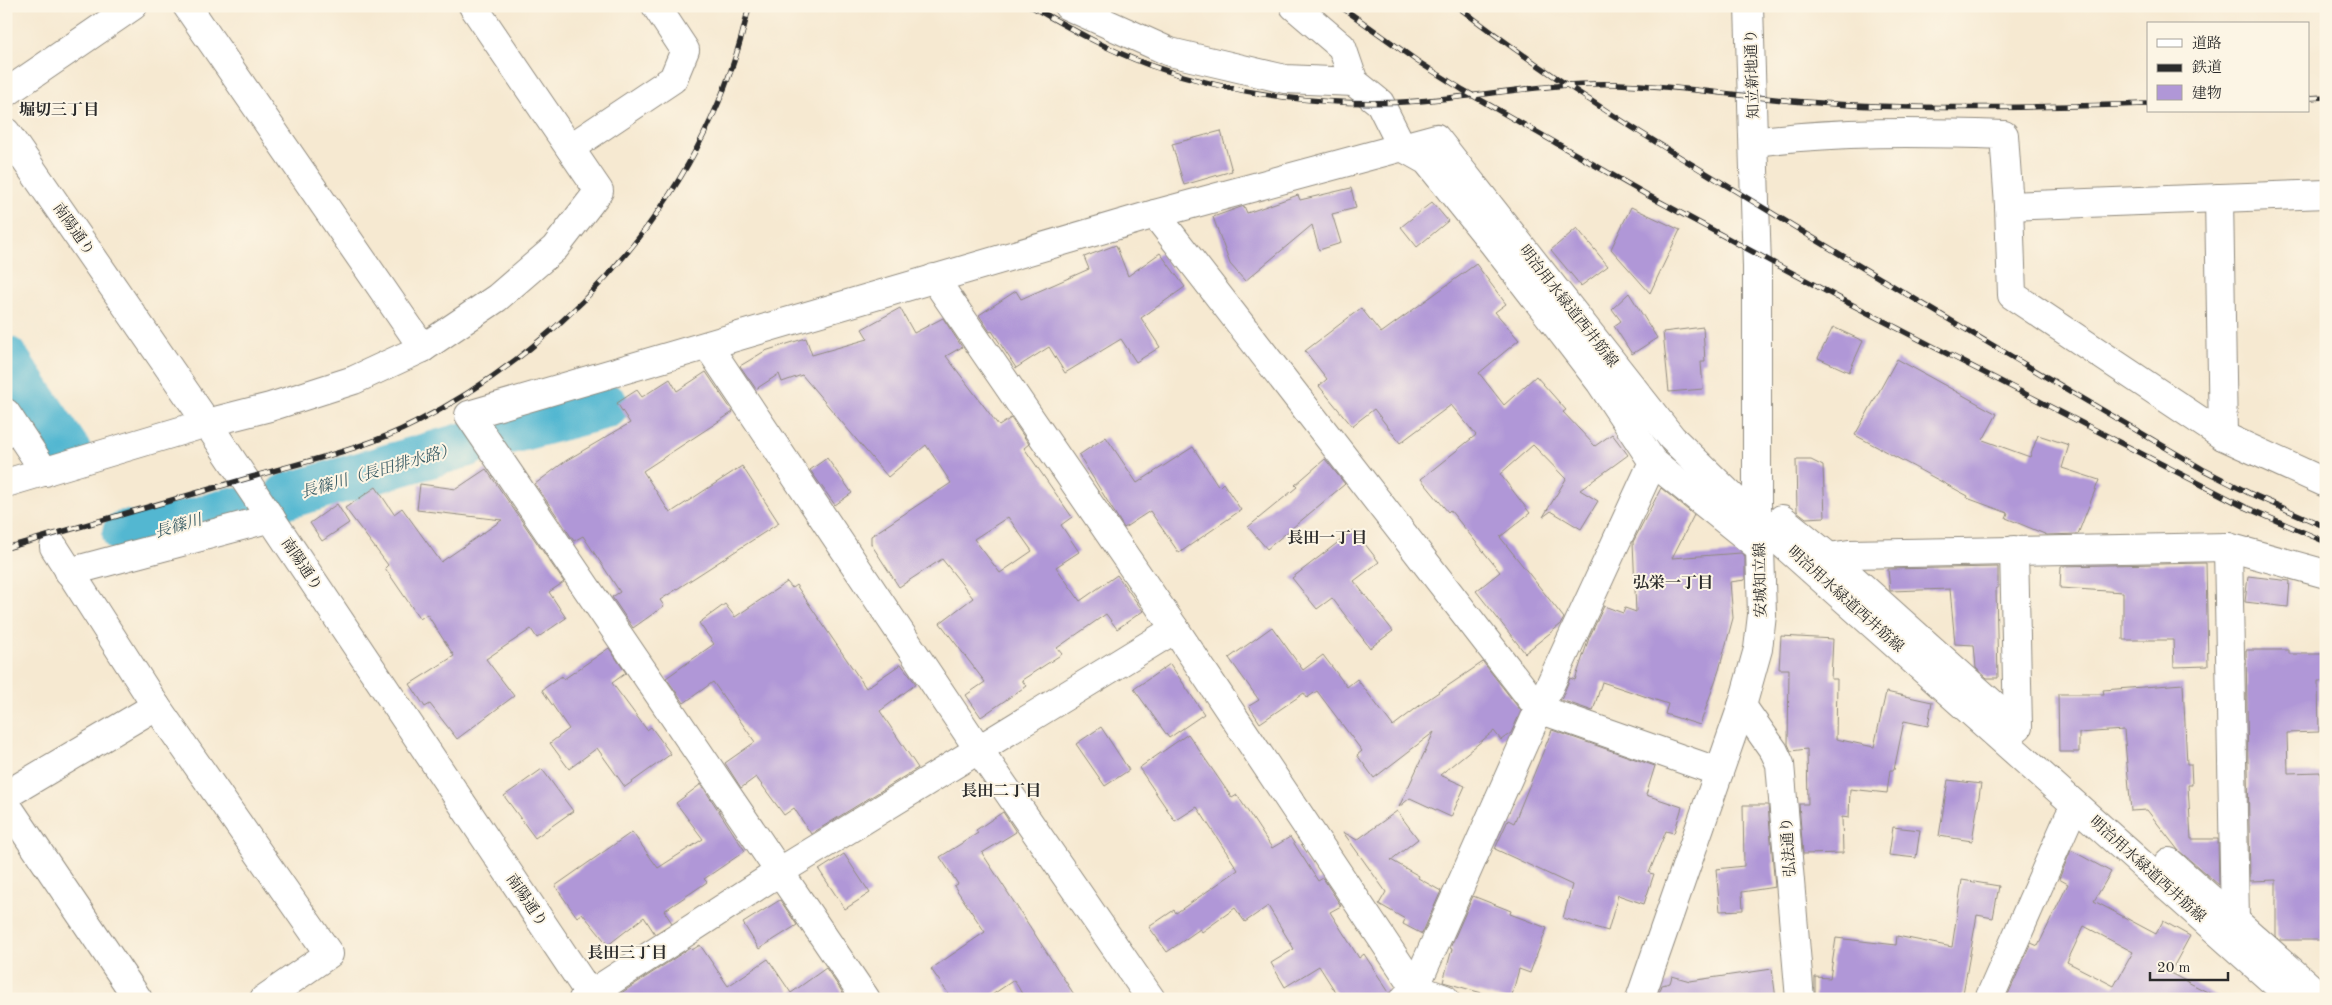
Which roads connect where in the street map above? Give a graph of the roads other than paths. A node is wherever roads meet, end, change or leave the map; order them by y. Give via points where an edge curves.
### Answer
1 (133, 6) edge
2 (187, 6) edge
3 (473, 6) edge
4 (656, 6) edge
5 (1068, 6) edge
6 (1294, 6) edge
7 (1749, 6) edge
8 (1354, 82) junction
9 (6, 93) edge
10 (6, 132) edge
11 (1754, 142) junction
12 (1402, 146) junction
13 (570, 148) junction
14 (2326, 194) edge
15 (2219, 198) junction
16 (2009, 206) junction
17 (1155, 214) junction
18 (934, 278) junction
19 (708, 346) junction
20 (423, 348) junction
21 (6, 413) edge
22 (208, 423) junction
23 (2223, 436) junction
24 (1653, 462) junction
25 (45, 472) junction
26 (2326, 482) edge
27 (6, 483) edge
28 (1757, 510) junction
29 (271, 518) junction
30 (54, 547) dead end
31 (2228, 547) junction
32 (1760, 548) junction
33 (2014, 550) junction
34 (1829, 557) junction
35 (69, 572) junction
36 (2326, 574) edge
37 (1175, 629) junction
38 (156, 706) junction
39 (1742, 706) junction
40 (1539, 710) junction
41 (2018, 726) junction
42 (978, 750) junction
43 (1719, 772) junction
44 (6, 795) edge
45 (6, 804) edge
46 (2069, 817) dead end
47 (779, 872) junction
48 (2235, 921) junction
49 (1410, 994) edge
50 (589, 997) edge
51 (138, 999) edge
52 (264, 999) edge
53 (866, 999) edge
54 (1151, 999) edge
55 (1445, 999) edge
56 (1640, 999) edge
57 (1800, 999) edge
58 (1989, 999) edge
59 (2293, 999) edge
60 (2323, 999) edge

1 - 9 street
2 - 20 street
3 - 13 street
4 - 13 street via 686,50 674,79
5 - 8 street via 1170,52 1285,79
6 - 8 street via 1342,47
7 - 11 street, 知立新地通り
8 - 12 street via 1380,103
10 - 22 street, 南陽通り
11 - 16 street via 1800,136 1934,132 2004,135
11 - 28 street, 安城知立線
12 - 17 street
12 - 24 street via 1427,162 1493,244 1600,382
12 - 28 street, 明治用水緑道西井筋線 via 1436,138 1672,438
13 - 20 street via 599,191 555,248 497,298
14 - 15 street
15 - 16 street
15 - 23 street
16 - 23 street via 2012,295
17 - 18 street
17 - 40 street
18 - 19 street
18 - 37 street
19 - 42 street
19 - 47 street via 469,415
20 - 22 street via 354,380 270,408
21 - 25 street
22 - 25 street
22 - 29 street, 南陽通り
23 - 26 street
24 - 32 street
24 - 40 street
25 - 27 street
28 - 32 street, 安城知立線
28 - 34 street
28 - 59 street, 明治用水緑道西井筋線
29 - 35 street
29 - 50 street, 南陽通り
30 - 35 street
31 - 33 street
31 - 36 street
31 - 48 street
32 - 39 street, 安城知立線 via 1762,615 1758,649
33 - 34 street
33 - 41 street
34 - 41 street
35 - 38 street
37 - 42 street
37 - 49 street
38 - 44 street
38 - 52 street via 329,954
39 - 43 street, 安城知立線
39 - 57 street, 弘法通り via 1780,764
40 - 43 street
40 - 49 street
41 - 48 street
42 - 47 street
42 - 54 street
43 - 56 street, 安城知立線
45 - 51 street
46 - 58 street
47 - 50 street
47 - 53 street
48 - 60 street
49 - 55 street

